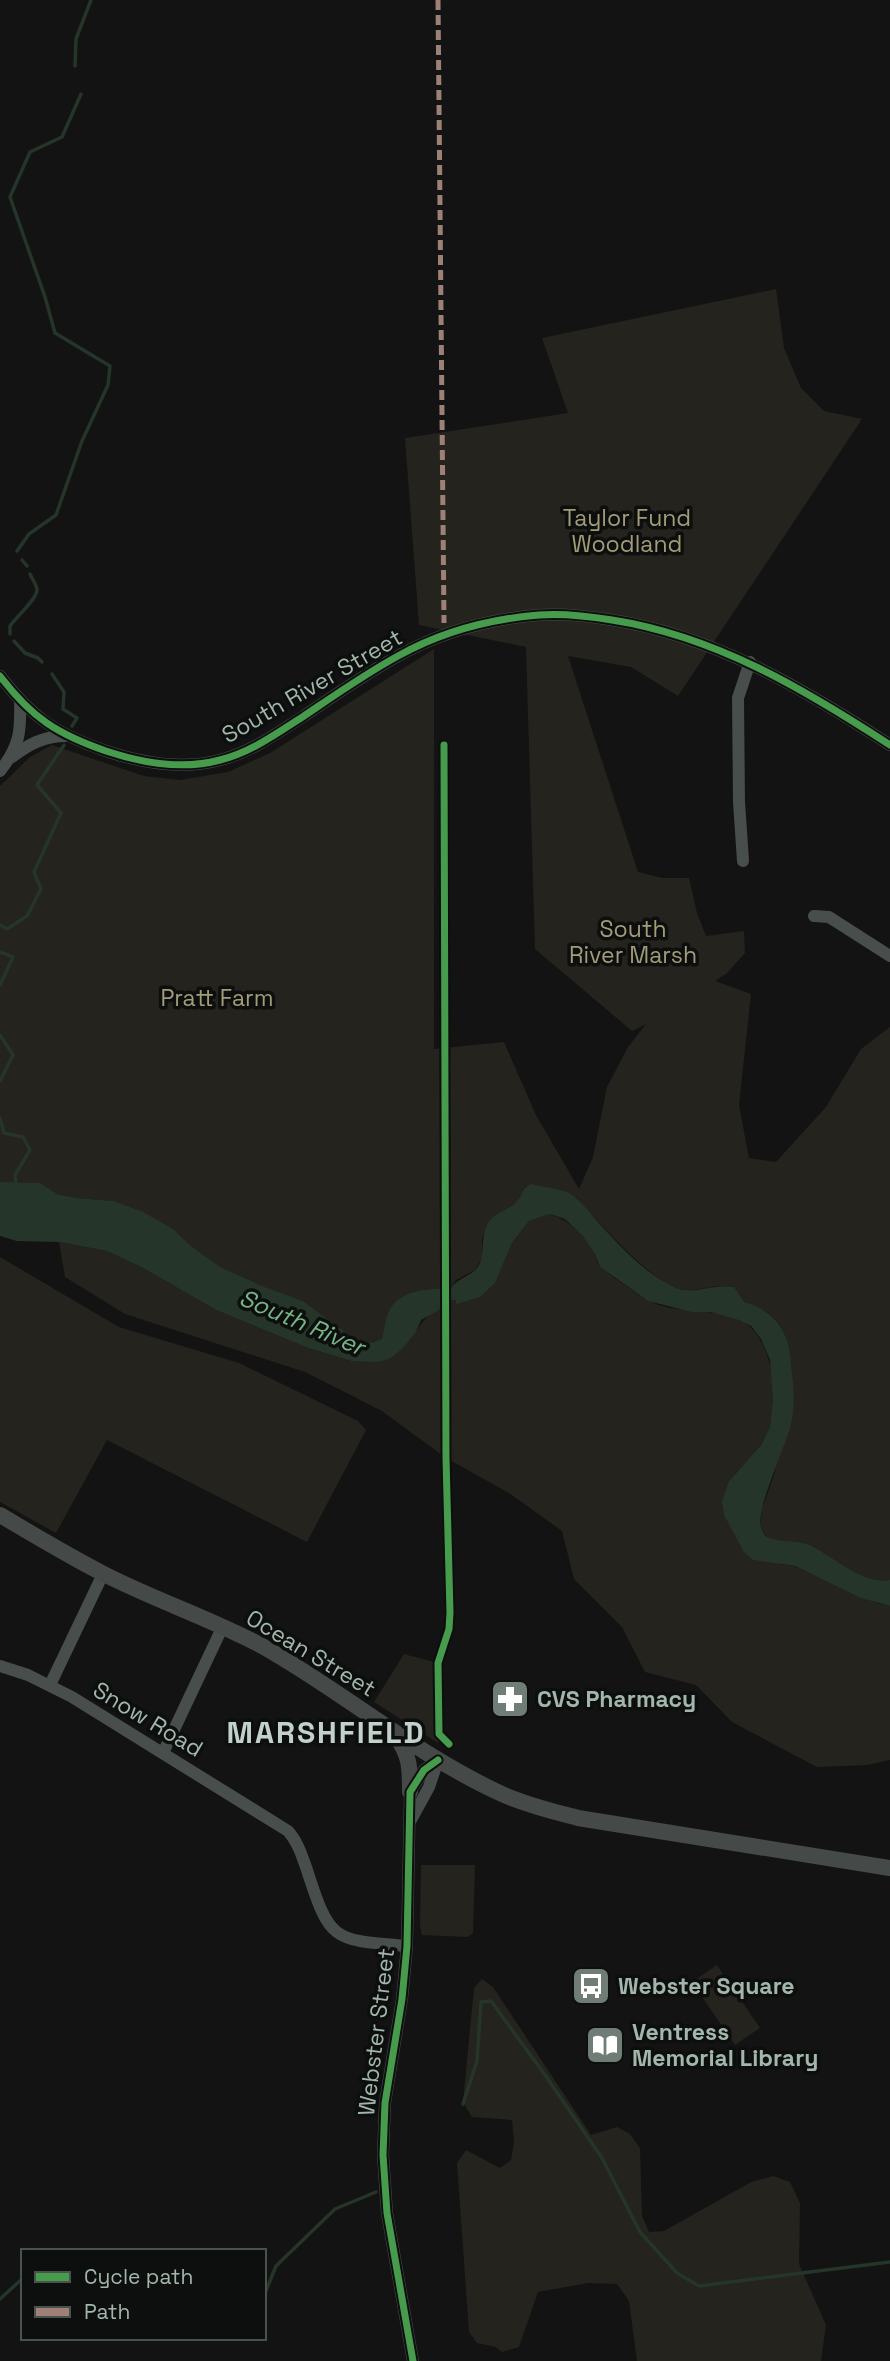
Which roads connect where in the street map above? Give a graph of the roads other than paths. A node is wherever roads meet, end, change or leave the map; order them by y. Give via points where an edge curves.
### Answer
1 (750, 663) junction
2 (0, 676) edge
3 (20, 700) junction
4 (67, 736) junction
5 (890, 745) edge
6 (9, 759) junction
7 (0, 771) edge
8 (743, 861) dead end
9 (814, 916) dead end
10 (890, 956) edge
11 (0, 1515) edge
12 (103, 1574) junction
13 (223, 1626) junction
14 (0, 1666) edge
15 (50, 1685) junction
16 (391, 1730) junction
17 (163, 1754) junction
18 (438, 1760) junction
19 (410, 1792) junction
20 (411, 1820) junction
21 (890, 1868) edge
22 (407, 1946) junction
23 (412, 2361) edge

1 - 4 street, South River Street via 640,624 541,614 467,628 400,655 272,737 219,760 188,765 134,759
1 - 5 street, South River Street
1 - 8 street via 738,698
2 - 3 street, South River Street
3 - 4 street, South River Street
3 - 6 street via 21,732
4 - 6 street via 34,742
6 - 7 street
9 - 10 street via 828,917
11 - 12 main road, Ocean Street
12 - 13 main road, Ocean Street
12 - 15 street
13 - 16 main road, Ocean Street
13 - 17 street
14 - 15 street, Snow Road
15 - 17 street, Snow Road
16 - 18 main road, Ocean Street
16 - 19 main road via 408,1757
17 - 22 street, Snow Road via 288,1831 299,1847 318,1906 338,1934 358,1942
18 - 19 street via 424,1770
18 - 20 street, Webster Street
18 - 21 main road, Ocean Street via 504,1795 578,1818
19 - 20 street, Webster Street
20 - 22 street, Webster Street
22 - 23 street, Webster Street via 385,2103 383,2168

